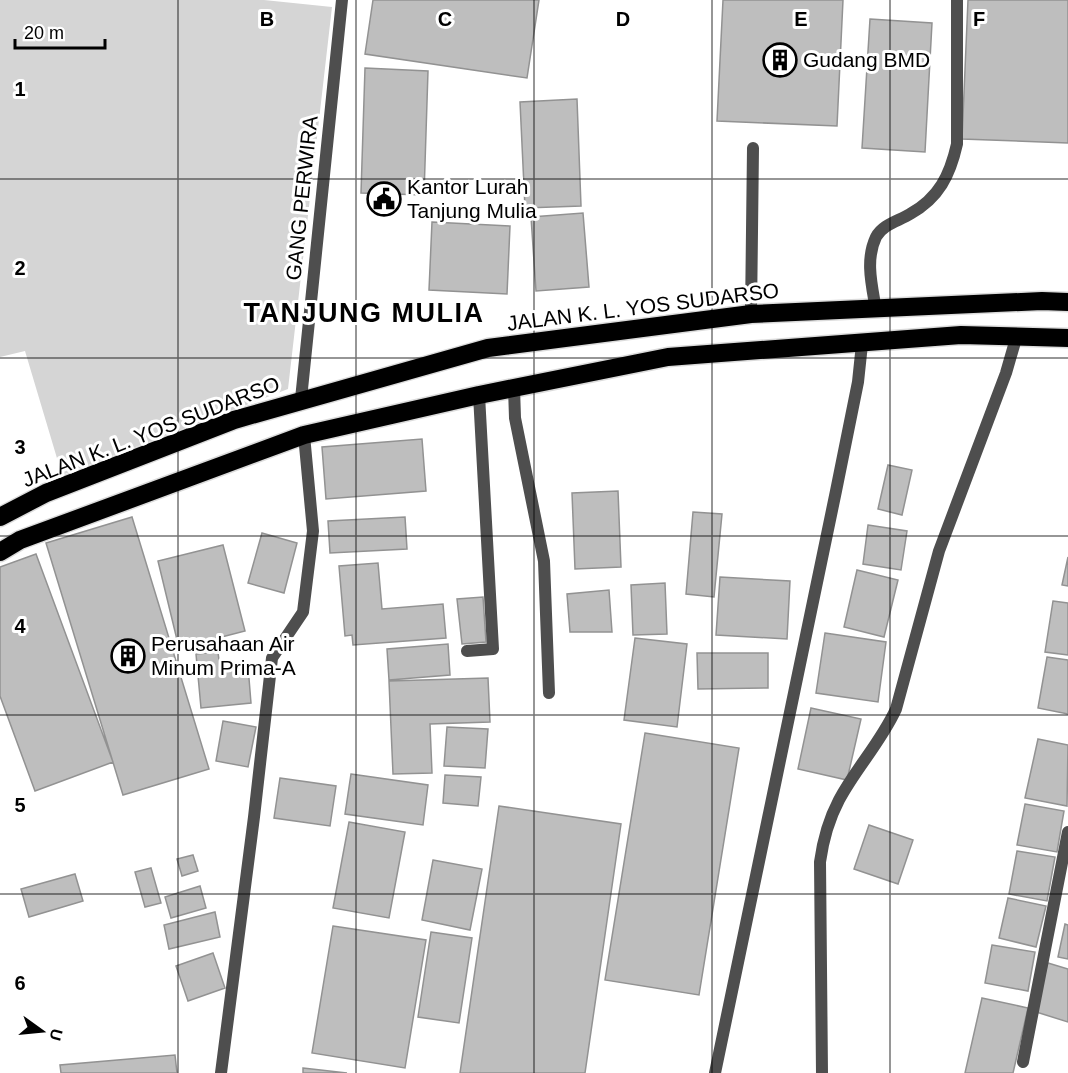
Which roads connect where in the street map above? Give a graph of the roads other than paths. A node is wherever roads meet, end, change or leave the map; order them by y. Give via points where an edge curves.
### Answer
1 (342, 0) edge
2 (957, 0) edge
3 (753, 148) dead end
4 (1068, 302) edge
5 (876, 310) junction
6 (751, 314) junction
7 (1017, 335) junction
8 (1068, 338) edge
9 (862, 344) junction
10 (514, 388) junction
11 (479, 394) junction
12 (301, 399) junction
13 (304, 435) junction
14 (0, 517) edge
15 (0, 552) edge
16 (466, 651) dead end
17 (549, 693) dead end
18 (1068, 832) edge
19 (1023, 1062) dead end
20 (221, 1073) edge
21 (715, 1073) edge
22 (822, 1073) edge

1 - 12 street, GANG PERWIRA
2 - 5 street via 957,144 953,162 938,193 912,214 882,228 877,237 870,270
3 - 6 street
4 - 5 highway, JALAN K. L. YOS SUDARSO
5 - 6 highway, JALAN K. L. YOS SUDARSO
6 - 12 highway, JALAN K. L. YOS SUDARSO via 488,348
7 - 8 highway
7 - 9 highway via 962,335
7 - 22 street via 939,551 896,709 886,732 839,800 823,839
9 - 10 highway via 668,357
9 - 21 street via 858,382
10 - 11 highway
10 - 17 street via 515,418 544,561
11 - 13 highway
11 - 16 street via 493,649
12 - 14 highway, JALAN K. L. YOS SUDARSO via 234,420 46,493
13 - 15 highway via 20,540
13 - 20 street via 313,531 306,589 303,612 272,658
18 - 19 street

